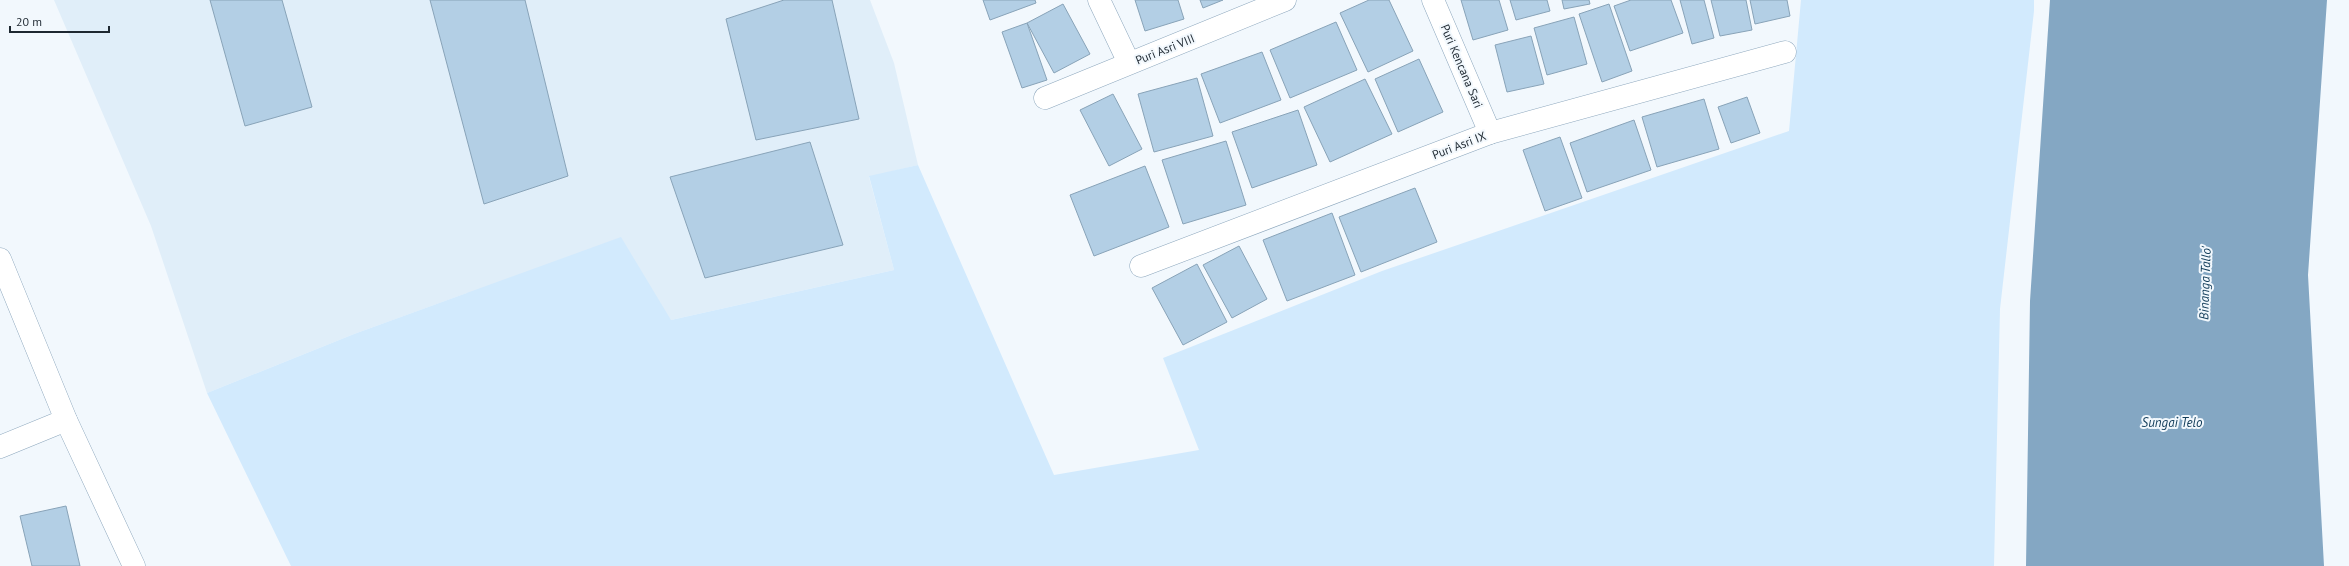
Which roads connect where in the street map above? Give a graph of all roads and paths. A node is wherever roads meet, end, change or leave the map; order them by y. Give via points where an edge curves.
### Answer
1 (1099, 0) edge
2 (1285, 0) edge
3 (1433, 0) edge
4 (1785, 52) dead end
5 (1129, 63) junction
6 (1045, 98) dead end
7 (1490, 133) junction
8 (1, 262) edge
9 (1142, 266) dead end
10 (66, 420) junction
11 (0, 447) edge
12 (134, 566) edge

1 - 5 street
2 - 5 street, Puri Asri VIII
3 - 7 street, Puri Kencana Sari
4 - 7 street, Puri Asri IX
5 - 6 street, Puri Asri VIII
7 - 9 street, Puri Asri IX
8 - 10 street
10 - 11 street
10 - 12 street

